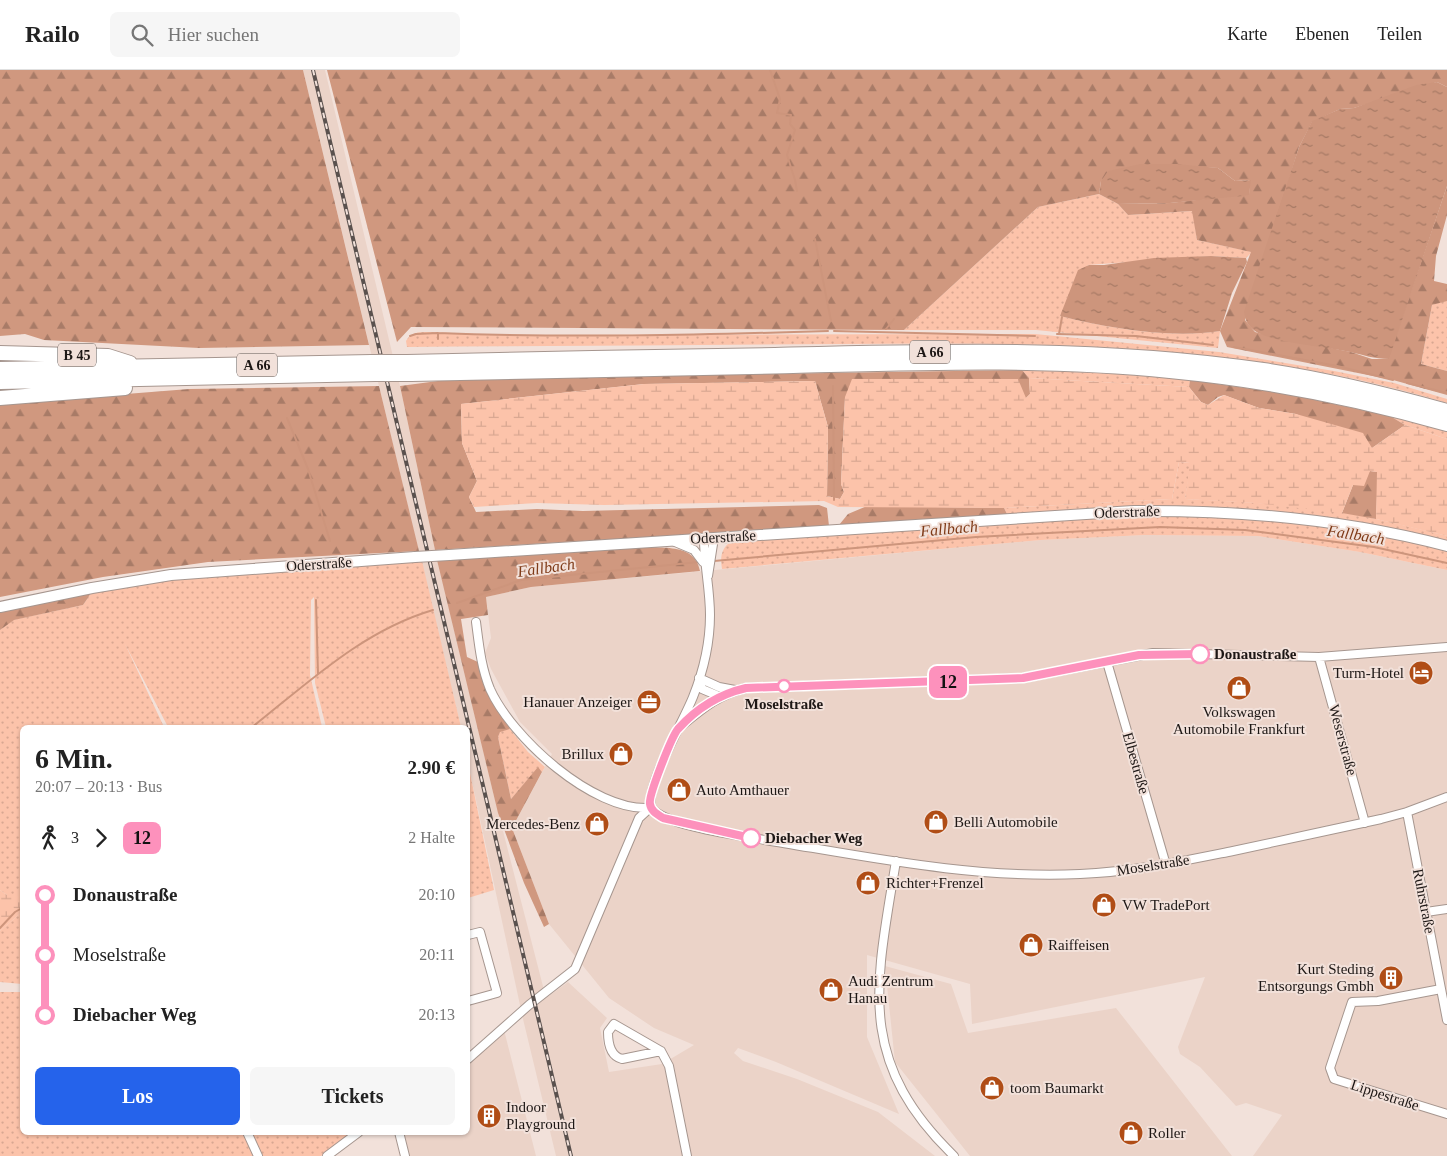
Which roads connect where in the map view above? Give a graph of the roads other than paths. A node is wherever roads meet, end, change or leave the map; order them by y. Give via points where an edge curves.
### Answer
1 (0, 353) edge
2 (143, 366) junction
3 (373, 368) junction
4 (409, 368) junction
5 (0, 369) edge
6 (177, 378) junction
7 (0, 382) edge
8 (0, 398) edge
9 (1447, 411) edge
10 (1447, 424) edge
11 (709, 538) junction
12 (669, 540) junction
13 (1447, 546) edge
14 (706, 556) junction
15 (708, 565) junction
16 (0, 607) edge
17 (476, 622) dead end
18 (1447, 647) edge
19 (1319, 657) junction
20 (1107, 662) junction
21 (699, 678) junction
22 (739, 690) junction
23 (721, 696) junction
24 (677, 730) junction
25 (1447, 797) edge
26 (651, 808) junction
27 (1407, 812) junction
28 (1364, 822) junction
29 (896, 861) junction
30 (1166, 864) junction
31 (1447, 909) edge
32 (1426, 912) junction
33 (470, 934) edge
34 (1441, 989) junction
35 (470, 1000) edge
36 (1447, 1020) edge
37 (661, 1051) junction
38 (470, 1056) edge
39 (1447, 1114) edge
40 (248, 1135) edge
41 (355, 1135) edge
42 (400, 1135) edge
43 (258, 1156) edge
44 (327, 1156) edge
45 (405, 1156) edge
46 (687, 1156) edge
47 (954, 1156) edge

1 - 2 highway, B 45 via 108,356
2 - 3 highway, A 66
2 - 5 highway, A 66
3 - 4 highway, A 66, bridge
3 - 6 highway, A 66
4 - 9 highway, A 66 via 904,352 1064,353 1166,359 1262,370 1353,386
4 - 10 highway, A 66 via 907,364 1120,367 1290,386 1355,399
6 - 7 highway, A 66
6 - 8 highway, A 66 via 140,386
11 - 12 street, Oderstraße
11 - 13 street, Oderstraße via 1039,516 1186,511 1244,513 1318,522
11 - 14 street
12 - 14 street
12 - 16 street, Oderstraße, bridge via 171,575
14 - 15 street
14 - 15 street
15 - 21 street via 709,626
17 - 26 street, Moselstraße via 490,689 523,737 556,767 595,792 624,805
18 - 19 street
19 - 20 street via 1153,653
19 - 28 street, Weserstraße
20 - 22 street via 1023,678
20 - 30 street, Elbestraße
21 - 22 street via 719,688
21 - 23 street via 702,689
21 - 24 street
22 - 23 street
23 - 24 street
24 - 26 street via 652,791
25 - 27 street, Moselstraße
26 - 29 street, Moselstraße via 663,818 705,829
26 - 38 street via 639,818 576,969 528,1005
27 - 28 street, Moselstraße
27 - 32 street, Ruhrstraße
28 - 30 street, Moselstraße
29 - 30 street, Moselstraße via 990,873 1064,874
29 - 47 street via 879,969 880,1029 887,1058 902,1092 919,1118
31 - 32 street
32 - 34 street, Ruhrstraße
33 - 35 street via 480,932 497,993
34 - 36 street, Ruhrstraße
34 - 39 street, Lippestraße via 1378,1001 1352,1002 1330,1068 1334,1078
37 - 37 street via 618,1058 611,1051 608,1032 614,1024
37 - 46 street via 669,1066
40 - 43 street
41 - 44 street
42 - 45 street

